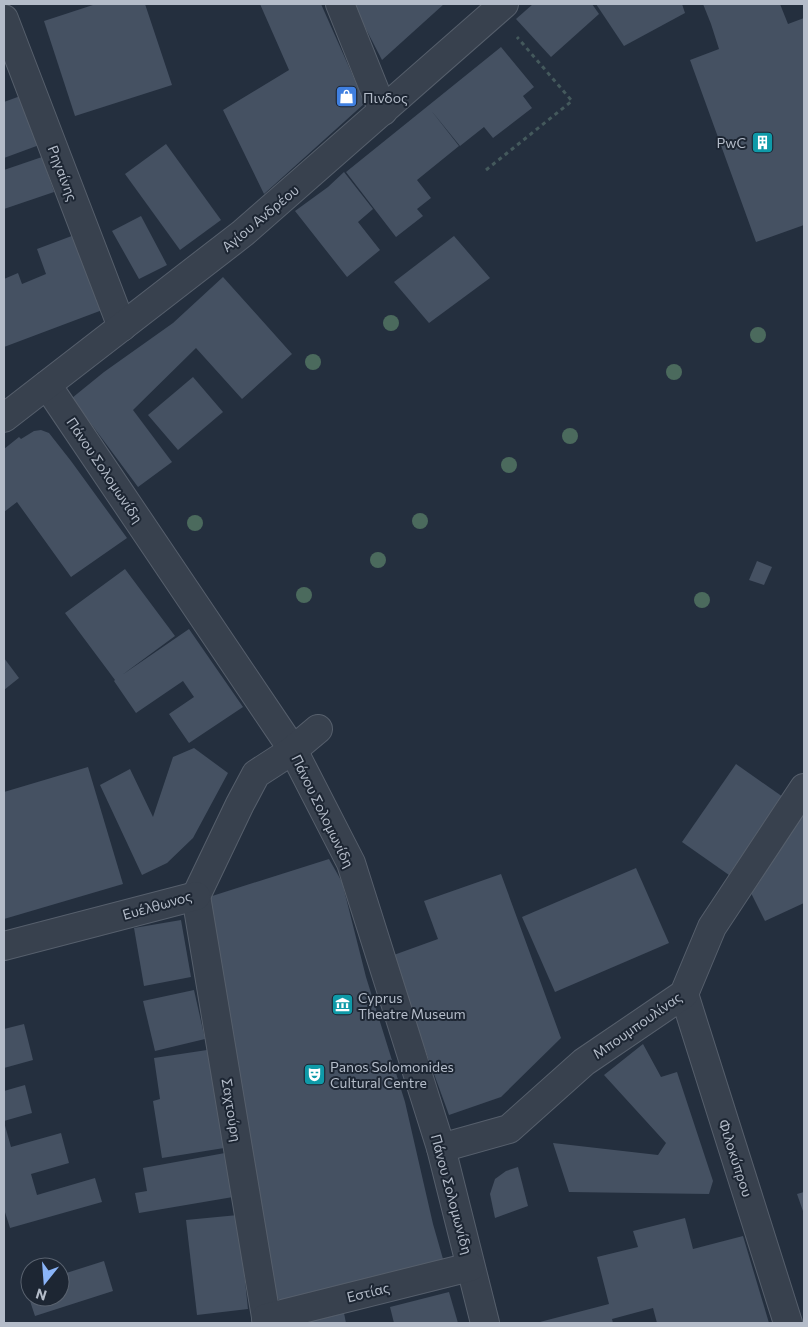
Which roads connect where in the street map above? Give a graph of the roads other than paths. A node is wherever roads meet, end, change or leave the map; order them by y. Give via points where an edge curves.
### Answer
1 (340, 4) edge
2 (500, 8) edge
3 (4, 19) edge
4 (383, 111) junction
5 (122, 327) junction
6 (47, 385) junction
7 (4, 418) edge
8 (318, 729) dead end
9 (294, 750) junction
10 (804, 788) edge
11 (196, 896) junction
12 (4, 946) edge
13 (684, 994) junction
14 (441, 1148) junction
15 (470, 1267) junction
16 (267, 1320) edge
17 (485, 1323) edge
18 (788, 1323) edge

1 - 4 street
2 - 4 street, Αγίου Ανδρέου
3 - 5 street, Ρηγαίνης
4 - 5 street, Αγίου Ανδρέου via 243,233
5 - 6 street, Αγίου Ανδρέου
6 - 7 street, Αγίου Ανδρέου
6 - 9 street, Πάνου Σολομωνίδη
8 - 9 street, Ευέλθωνος
9 - 11 street, Ευέλθωνος via 256,774
9 - 14 street, Πάνου Σολομωνίδη via 351,863
10 - 13 street, Μπουμπουλίνας via 712,927
11 - 12 street, Ευέλθωνος
11 - 16 street, Σαχτούρη
13 - 14 street, Μπουμπουλίνας via 584,1062 509,1129
13 - 18 street, Φιλοκύπρου
14 - 15 street, Πάνου Σολομωνίδη
15 - 16 street, Εστίας
15 - 17 street, Πάνου Σολομωνίδη

